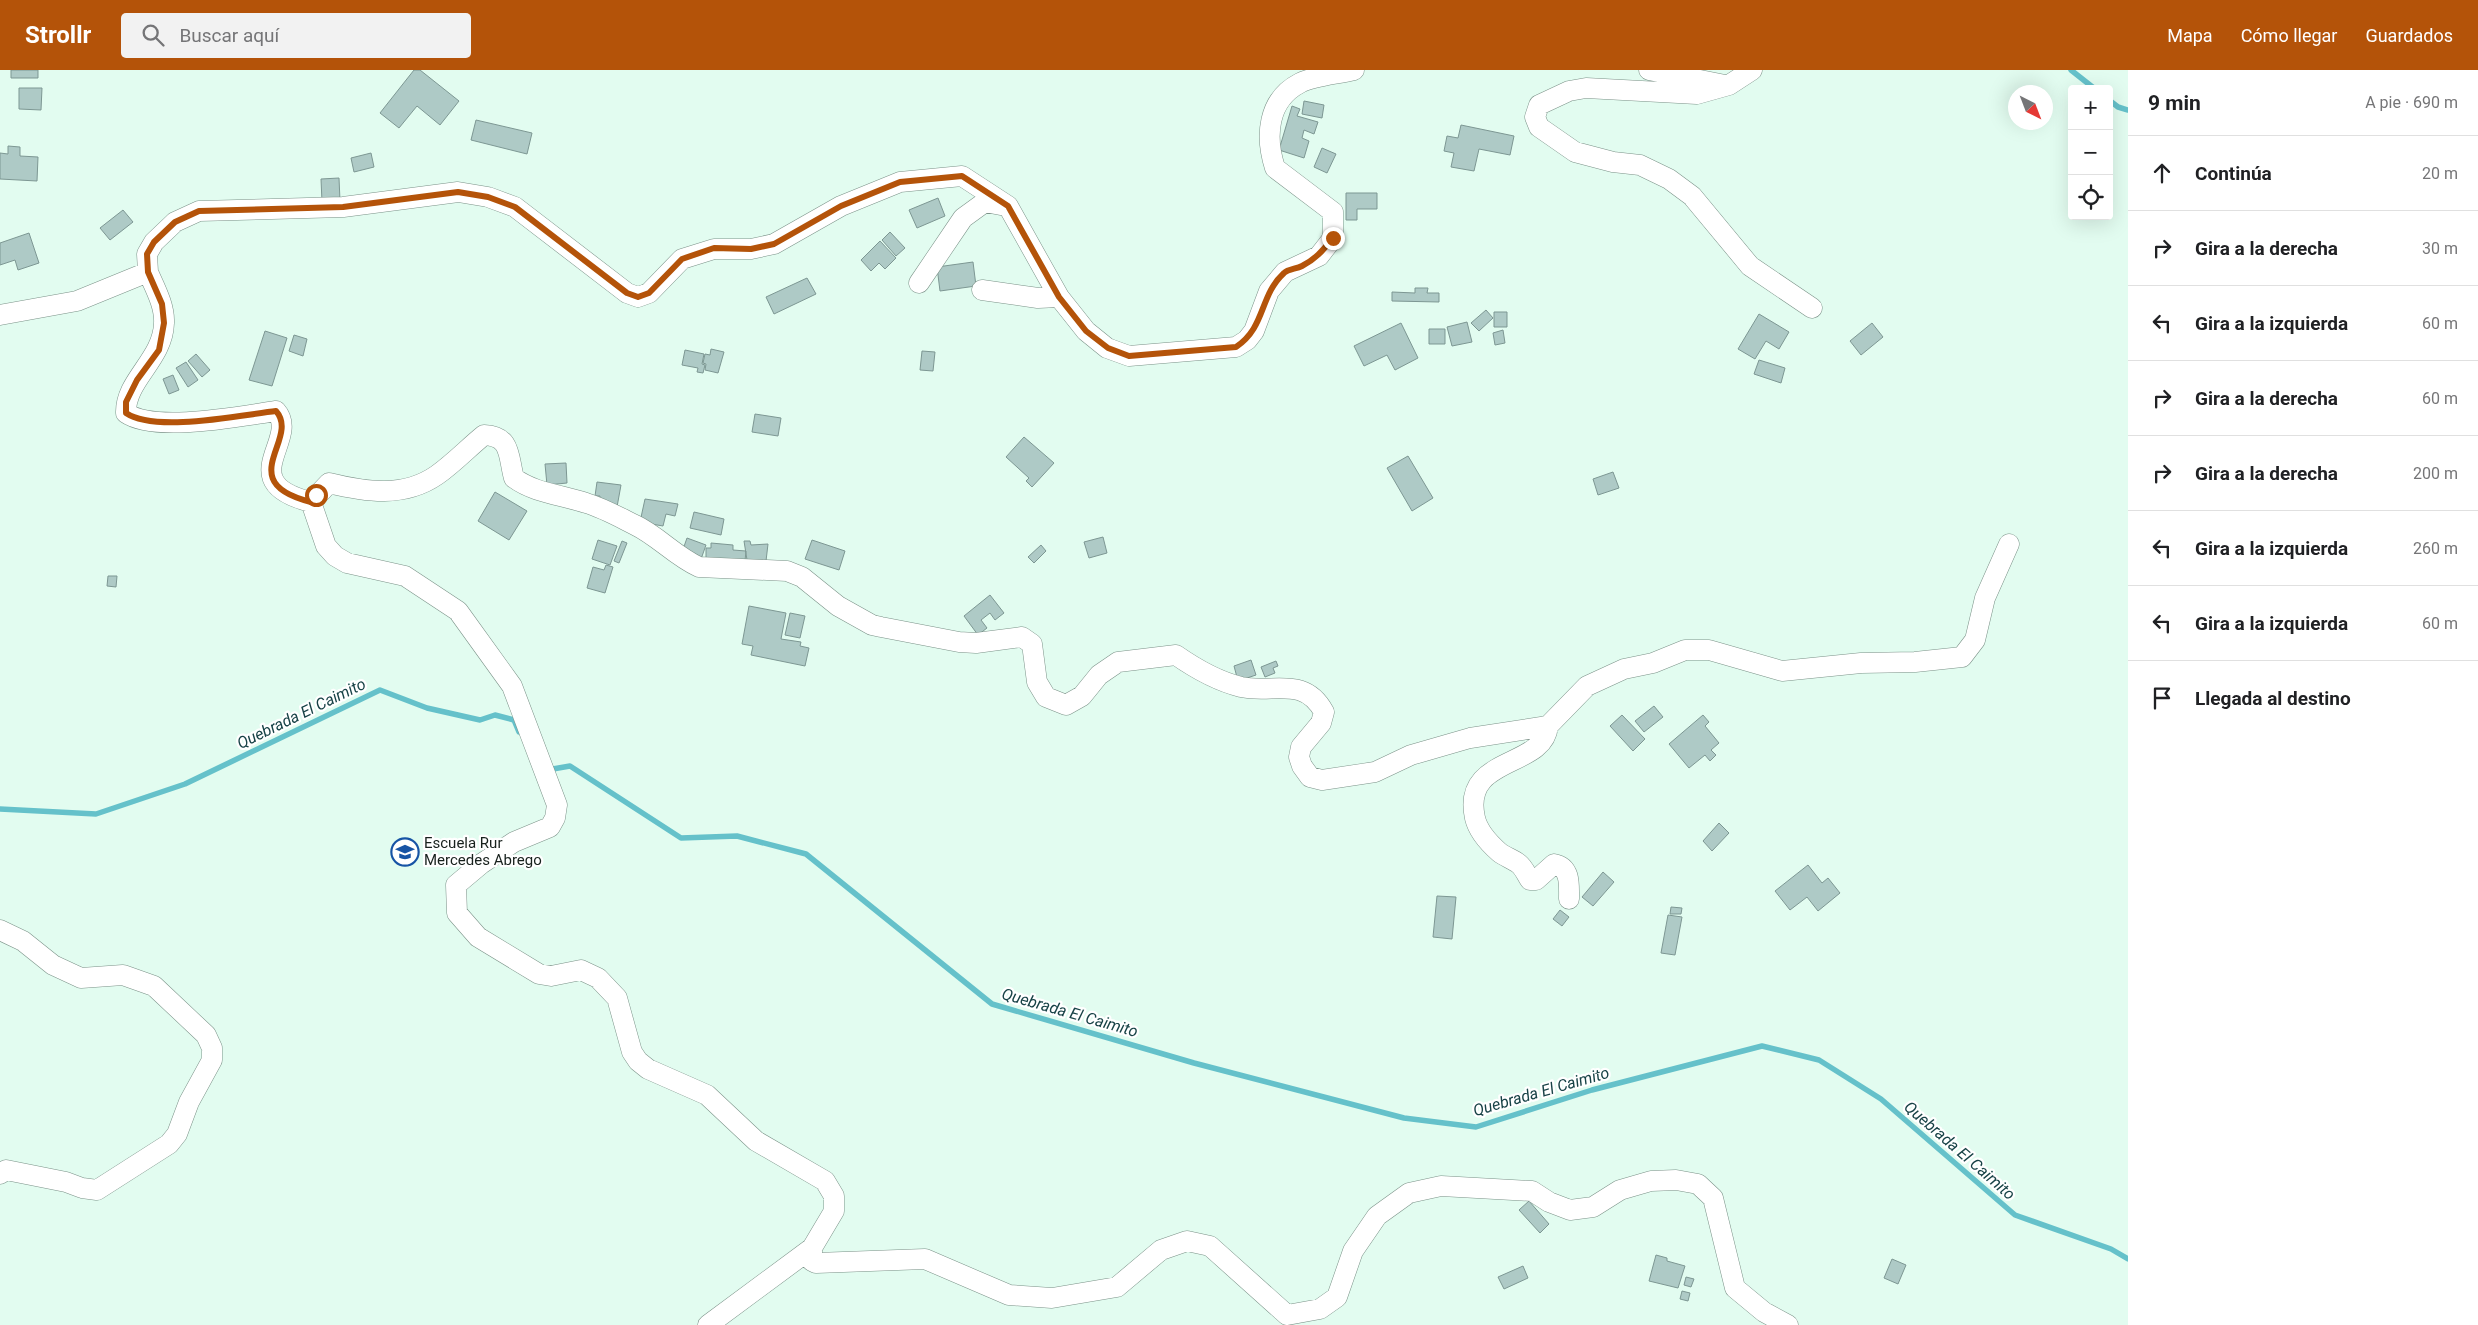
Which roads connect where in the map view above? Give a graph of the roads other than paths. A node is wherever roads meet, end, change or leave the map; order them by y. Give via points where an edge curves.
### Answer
1 (1354, 70) edge
2 (1650, 70) edge
3 (1752, 70) edge
4 (1729, 86) junction
5 (1008, 206) junction
6 (148, 272) junction
7 (919, 283) dead end
8 (982, 290) dead end
9 (1059, 297) junction
10 (1812, 308) dead end
11 (0, 314) edge
12 (311, 502) junction
13 (2008, 544) dead end
14 (1548, 726) junction
15 (1568, 899) dead end
16 (0, 930) edge
17 (0, 1174) edge
18 (812, 1248) junction
19 (708, 1325) edge
20 (1788, 1325) edge

1 - 9 street via 1300,82 1281,98 1271,118 1268,138 1275,168 1333,212 1335,223 1333,238 1319,256 1285,272 1269,291 1254,331 1247,340 1236,347 1129,356 1108,348 1086,331
2 - 4 street
3 - 4 street
4 - 10 street via 1697,94 1586,88 1569,91 1539,105 1535,117 1539,128 1575,152 1640,165 1669,179 1692,196 1750,266
5 - 6 street via 962,176 900,182 841,206 774,244 751,249 714,248 682,259 649,293 638,297 627,293 515,207 488,197 458,192 343,207 199,211 175,222 154,242 147,254
5 - 7 street via 985,202 963,218
5 - 9 street
6 - 11 street via 77,301
6 - 12 street via 162,304 164,323 159,350 126,402 126,413 134,419 156,422 201,421 276,411 283,423 274,452 274,483 288,495
8 - 9 street via 1038,298
12 - 14 street via 329,484 389,492 423,483 484,435 492,435 502,439 508,448 514,478 526,487 588,504 628,521 649,531 686,561 699,567 787,571 802,577 838,606 881,627 959,642 1022,637 1032,644 1037,682 1046,697 1066,705 1082,696 1099,675 1118,662 1176,656 1203,674 1243,687 1288,688 1310,694 1324,712 1321,723 1301,747 1299,757 1310,777 1316,779 1375,772 1411,754 1436,747 1470,738
12 - 18 street via 326,546 335,556 347,563 405,576 458,610 512,686 557,805 550,827 514,842 456,885 457,913 478,937 539,974 551,976 581,970 598,978 617,998 632,1052 638,1061 648,1069 707,1096 756,1141 826,1181 834,1196 834,1210
13 - 14 street via 1985,598 1975,640 1962,657 1782,671 1709,650 1685,650 1653,663 1624,669 1587,686
14 - 15 street via 1547,736 1536,748 1487,775 1475,794 1475,821 1484,836 1499,852 1521,866 1530,880 1536,880 1554,864 1560,865 1569,881
16 - 17 street via 23,941 53,965 80,978 123,975 154,986 206,1035 212,1048 212,1060 169,1144 98,1190 6,1170
18 - 19 street
18 - 20 street via 812,1261 816,1264 925,1259 1008,1295 1052,1298 1117,1287 1161,1250 1187,1241 1210,1246 1287,1316 1320,1309 1337,1297 1353,1251 1377,1216 1409,1193 1441,1186 1532,1191 1570,1210 1593,1207 1620,1190 1651,1181 1676,1180 1698,1184 1713,1198 1735,1288 1764,1312

